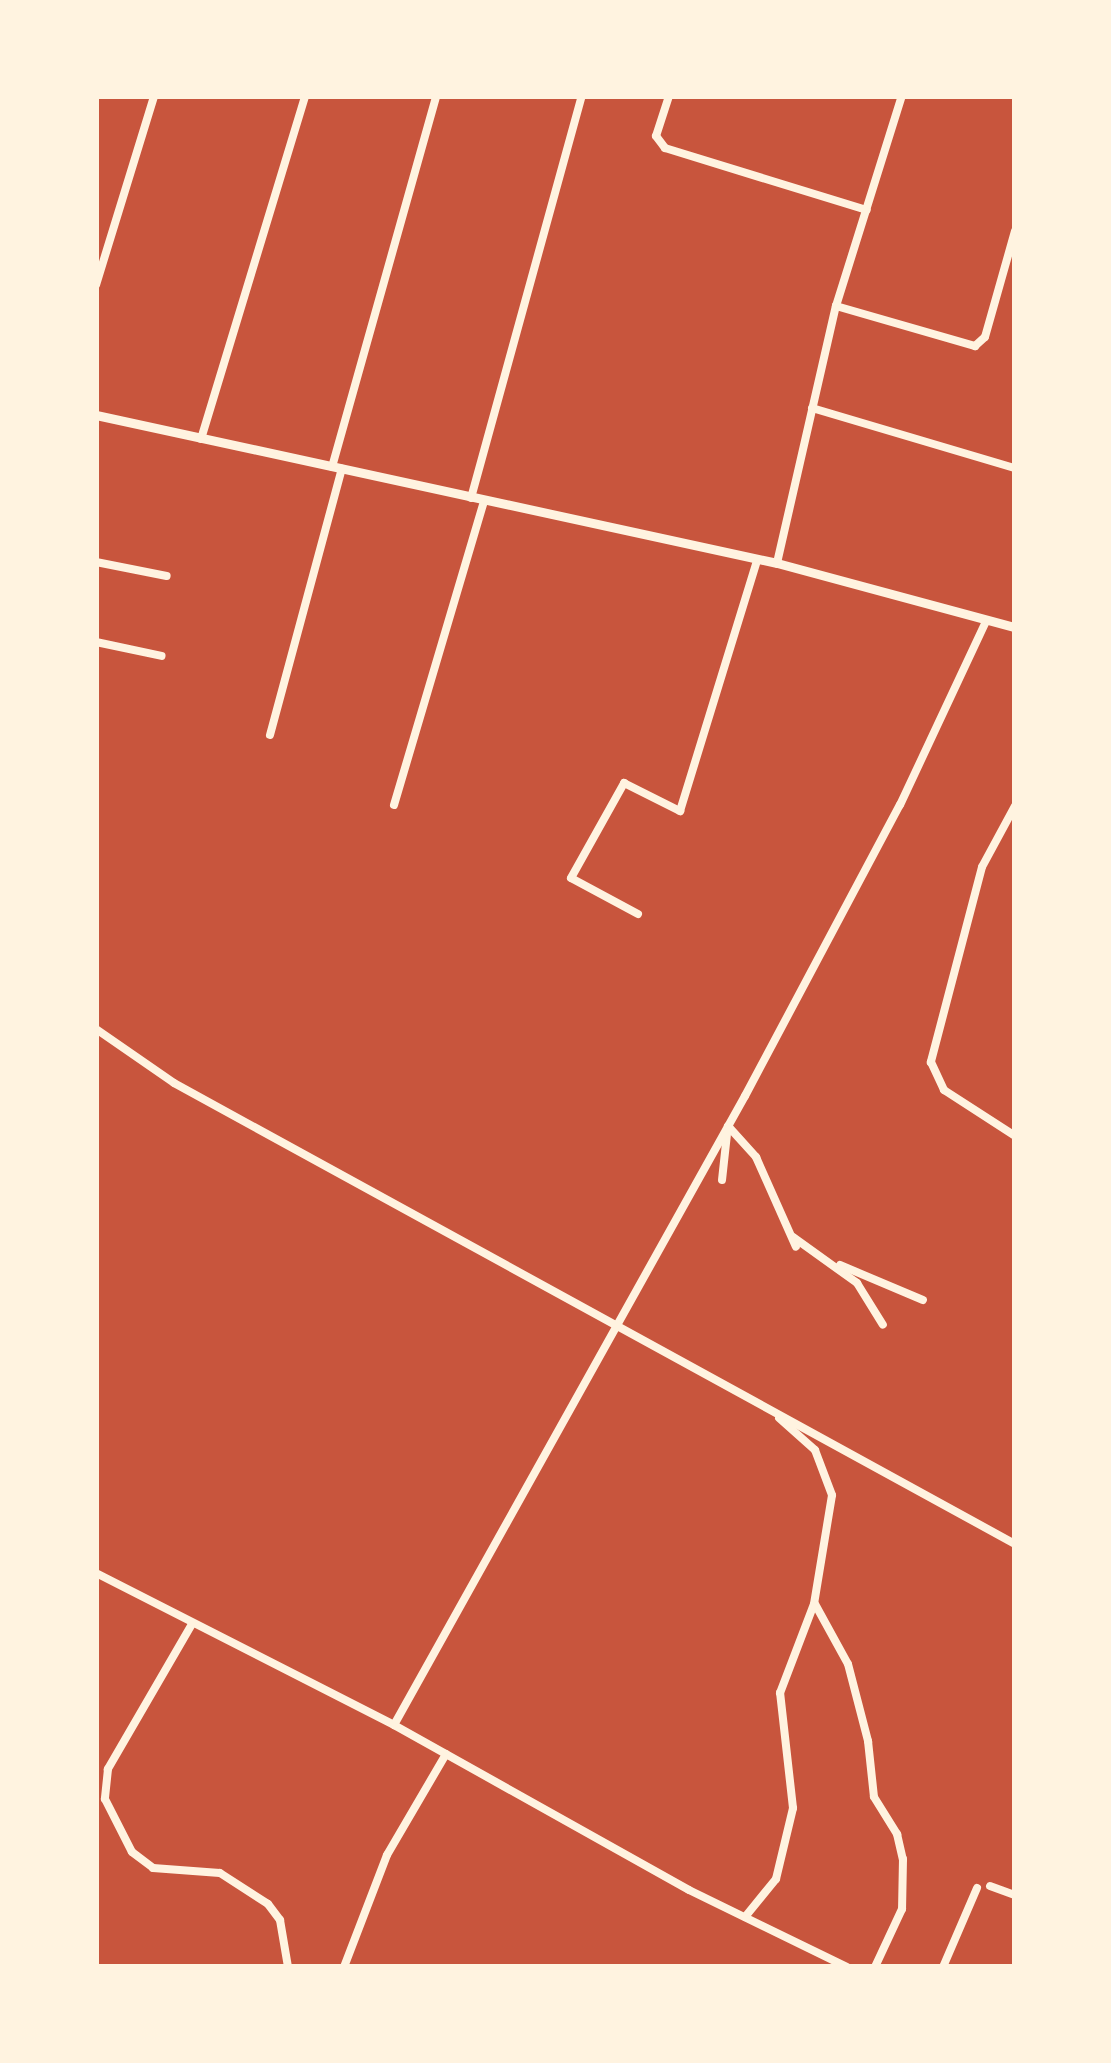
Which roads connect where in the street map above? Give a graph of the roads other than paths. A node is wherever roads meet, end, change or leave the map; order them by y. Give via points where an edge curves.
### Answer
1 (154, 96) edge
2 (305, 96) edge
3 (436, 96) edge
4 (582, 96) edge
5 (668, 96) edge
6 (902, 96) edge
7 (867, 210) junction
8 (1015, 231) edge
9 (96, 285) edge
10 (836, 306) junction
11 (812, 408) junction
12 (96, 416) edge
13 (201, 440) junction
14 (337, 468) junction
15 (1015, 468) edge
16 (470, 499) junction
17 (484, 502) junction
18 (757, 560) junction
19 (96, 562) edge
20 (777, 563) junction
21 (167, 576) dead end
22 (986, 621) junction
23 (1015, 627) edge
24 (96, 642) edge
25 (162, 656) dead end
26 (270, 735) dead end
27 (394, 806) dead end
28 (1015, 806) edge
29 (638, 914) dead end
30 (96, 1029) edge
31 (728, 1126) junction
32 (1015, 1136) edge
33 (722, 1180) dead end
34 (792, 1236) junction
35 (796, 1247) dead end
36 (828, 1260) junction
37 (923, 1300) dead end
38 (884, 1324) dead end
39 (613, 1326) junction
40 (764, 1405) junction
41 (1015, 1544) edge
42 (96, 1573) edge
43 (814, 1604) junction
44 (191, 1624) junction
45 (394, 1725) junction
46 (446, 1754) junction
47 (990, 1886) dead end
48 (977, 1888) dead end
49 (1015, 1895) edge
50 (745, 1917) junction
51 (288, 1967) edge
52 (344, 1967) edge
53 (847, 1967) edge
54 (875, 1967) edge
55 (943, 1967) edge

1 - 9 street
2 - 13 street
3 - 14 street
4 - 16 street
5 - 7 street via 656,136 665,148
6 - 7 street
7 - 10 street
8 - 10 street via 985,337 975,346
10 - 11 street
11 - 15 street
11 - 20 street
12 - 13 street
13 - 14 street
14 - 16 street
14 - 26 street
16 - 17 street
17 - 18 street
17 - 27 street
18 - 20 street
18 - 29 street via 680,811 624,784 571,878
19 - 21 street
20 - 22 street
22 - 23 street
22 - 31 street via 900,805
24 - 25 street
28 - 32 street via 982,867 932,1062 944,1090
30 - 39 street via 174,1083
31 - 33 street
31 - 34 street via 756,1157
31 - 39 street
34 - 35 street
34 - 36 street
36 - 37 street
36 - 38 street via 873,1301
39 - 40 street
39 - 45 street
40 - 41 street
40 - 43 street via 815,1450 832,1495
42 - 44 street
43 - 50 street via 780,1693 793,1808 776,1879
43 - 54 street via 848,1664 874,1797 903,1859 902,1909
44 - 45 street
44 - 51 street via 108,1769 105,1799 132,1852 153,1868 220,1873 268,1904 280,1920
45 - 46 street
46 - 50 street
46 - 52 street via 387,1855
47 - 49 street
48 - 55 street
50 - 53 street

